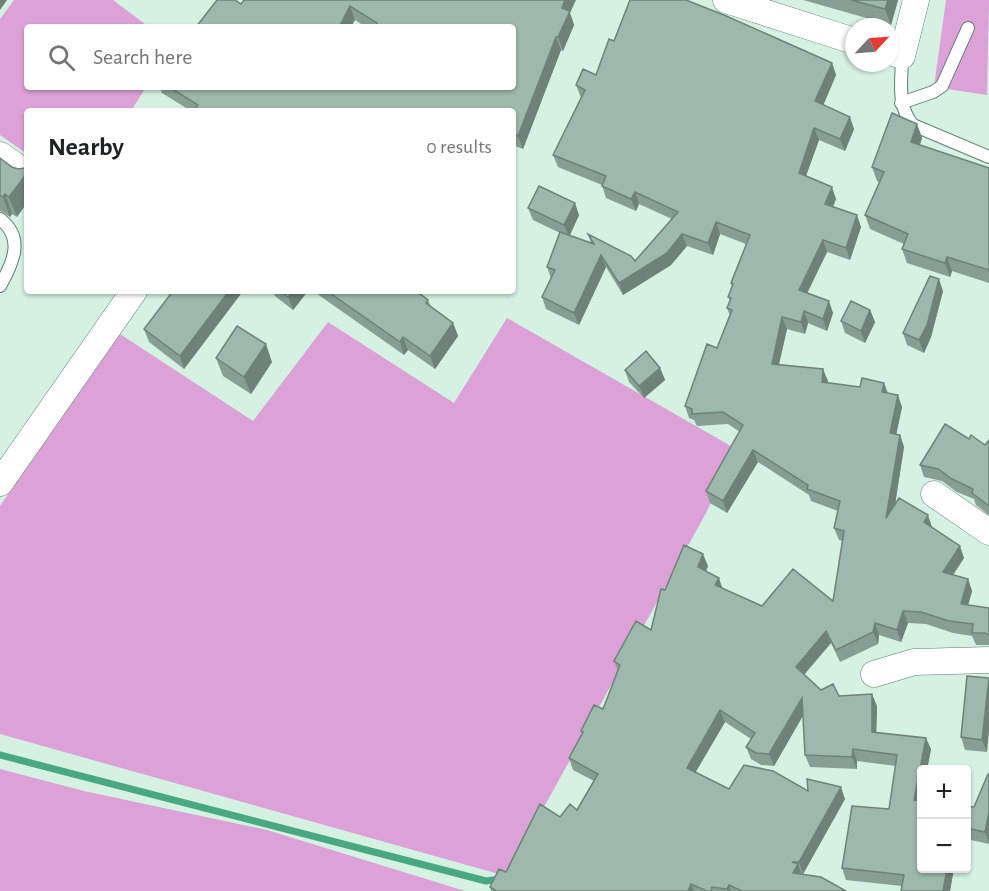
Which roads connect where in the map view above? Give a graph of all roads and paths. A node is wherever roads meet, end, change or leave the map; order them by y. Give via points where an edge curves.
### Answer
1 (726, 0) edge
2 (916, 0) edge
3 (968, 28) dead end
4 (845, 38) edge
5 (899, 46) edge
6 (898, 72) edge
7 (901, 103) junction
8 (0, 155) edge
9 (989, 157) edge
10 (24, 172) edge
11 (0, 219) edge
12 (0, 286) edge
13 (132, 294) edge
14 (0, 483) edge
15 (933, 494) dead end
16 (989, 532) edge
17 (989, 660) edge
18 (874, 674) dead end

1 - 4 street
2 - 5 street
3 - 7 lane via 942,86
6 - 7 lane
7 - 9 lane via 914,124
8 - 10 street
11 - 12 lane via 8,225 15,242 12,263
13 - 14 street
15 - 16 street
17 - 18 street via 914,662

